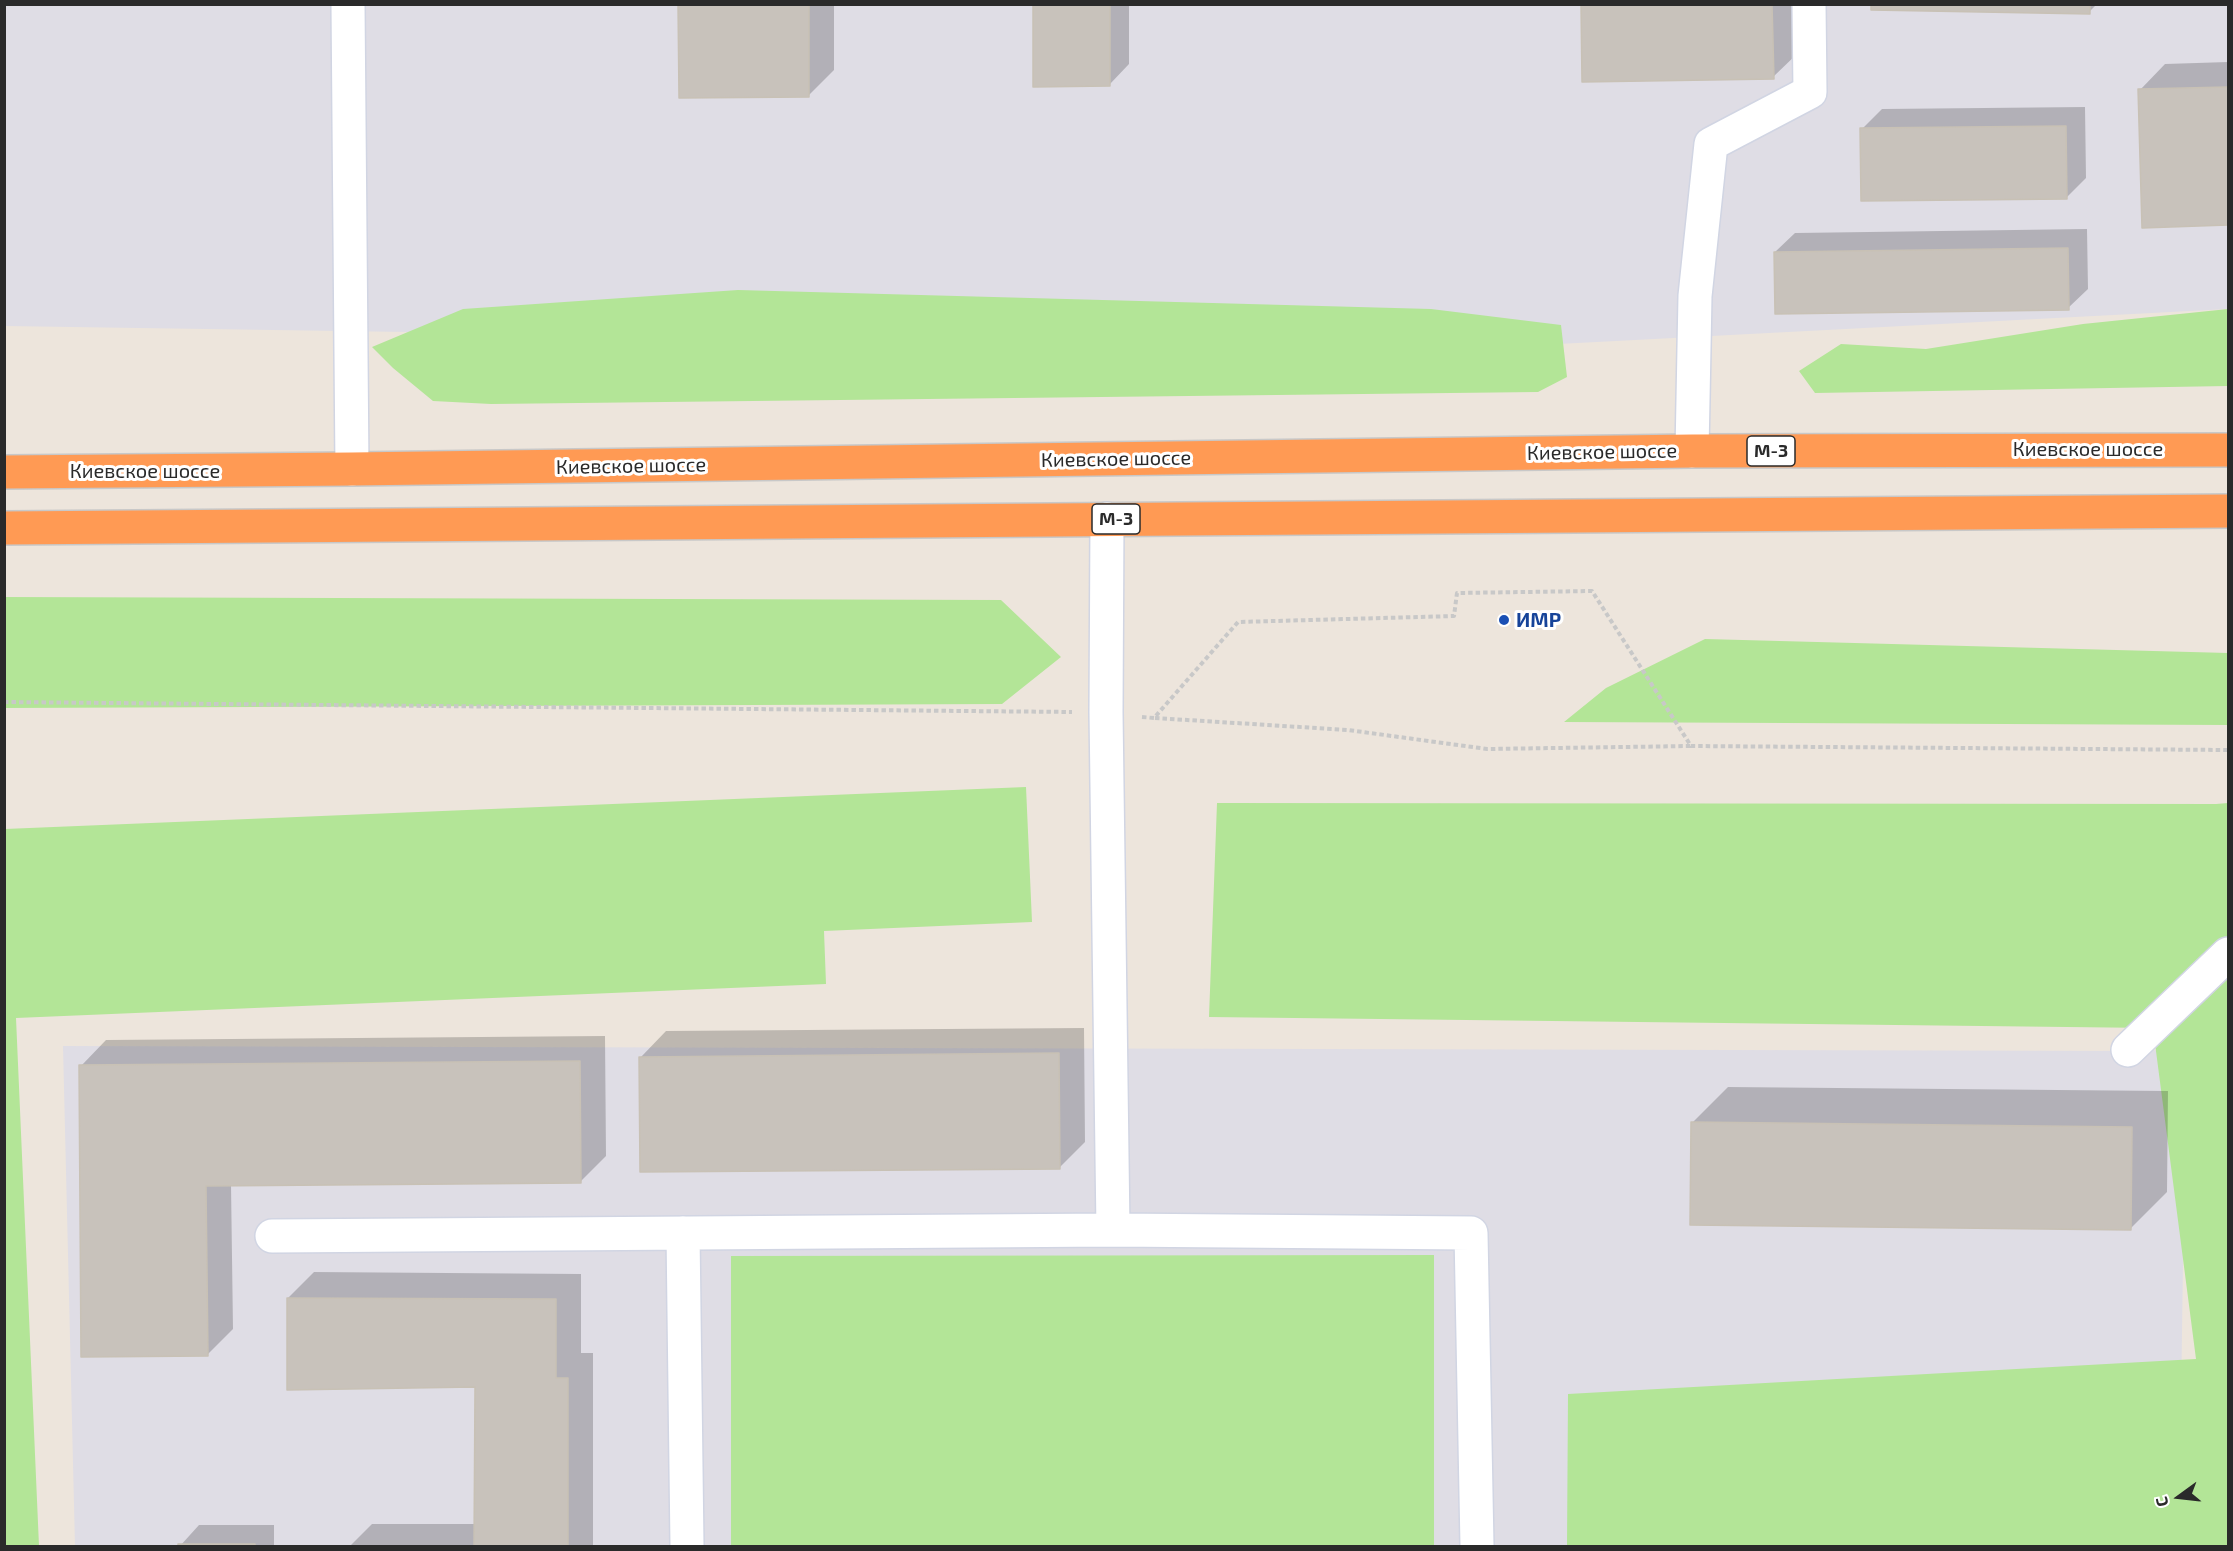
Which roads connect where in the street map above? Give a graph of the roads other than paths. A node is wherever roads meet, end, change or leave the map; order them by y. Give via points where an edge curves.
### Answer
1 (348, 4) edge
2 (1809, 4) edge
3 (2229, 450) edge
4 (1692, 451) junction
5 (352, 469) junction
6 (4, 472) edge
7 (2229, 511) edge
8 (1107, 519) junction
9 (4, 528) edge
10 (2229, 954) edge
11 (2128, 1050) dead end
12 (1113, 1230) junction
13 (683, 1233) junction
14 (272, 1236) dead end
15 (687, 1546) edge
16 (1476, 1546) edge

1 - 5 lane
2 - 4 lane via 1810,92 1711,144 1695,296
3 - 4 highway, Киевское шоссе / М-3
4 - 5 highway, Киевское шоссе / М-3
5 - 6 highway, Киевское шоссе / М-3
7 - 8 highway, М-3
8 - 9 highway, М-3
8 - 12 lane
10 - 11 lane
12 - 13 lane
12 - 16 lane via 1471,1233
13 - 14 lane
13 - 15 lane

